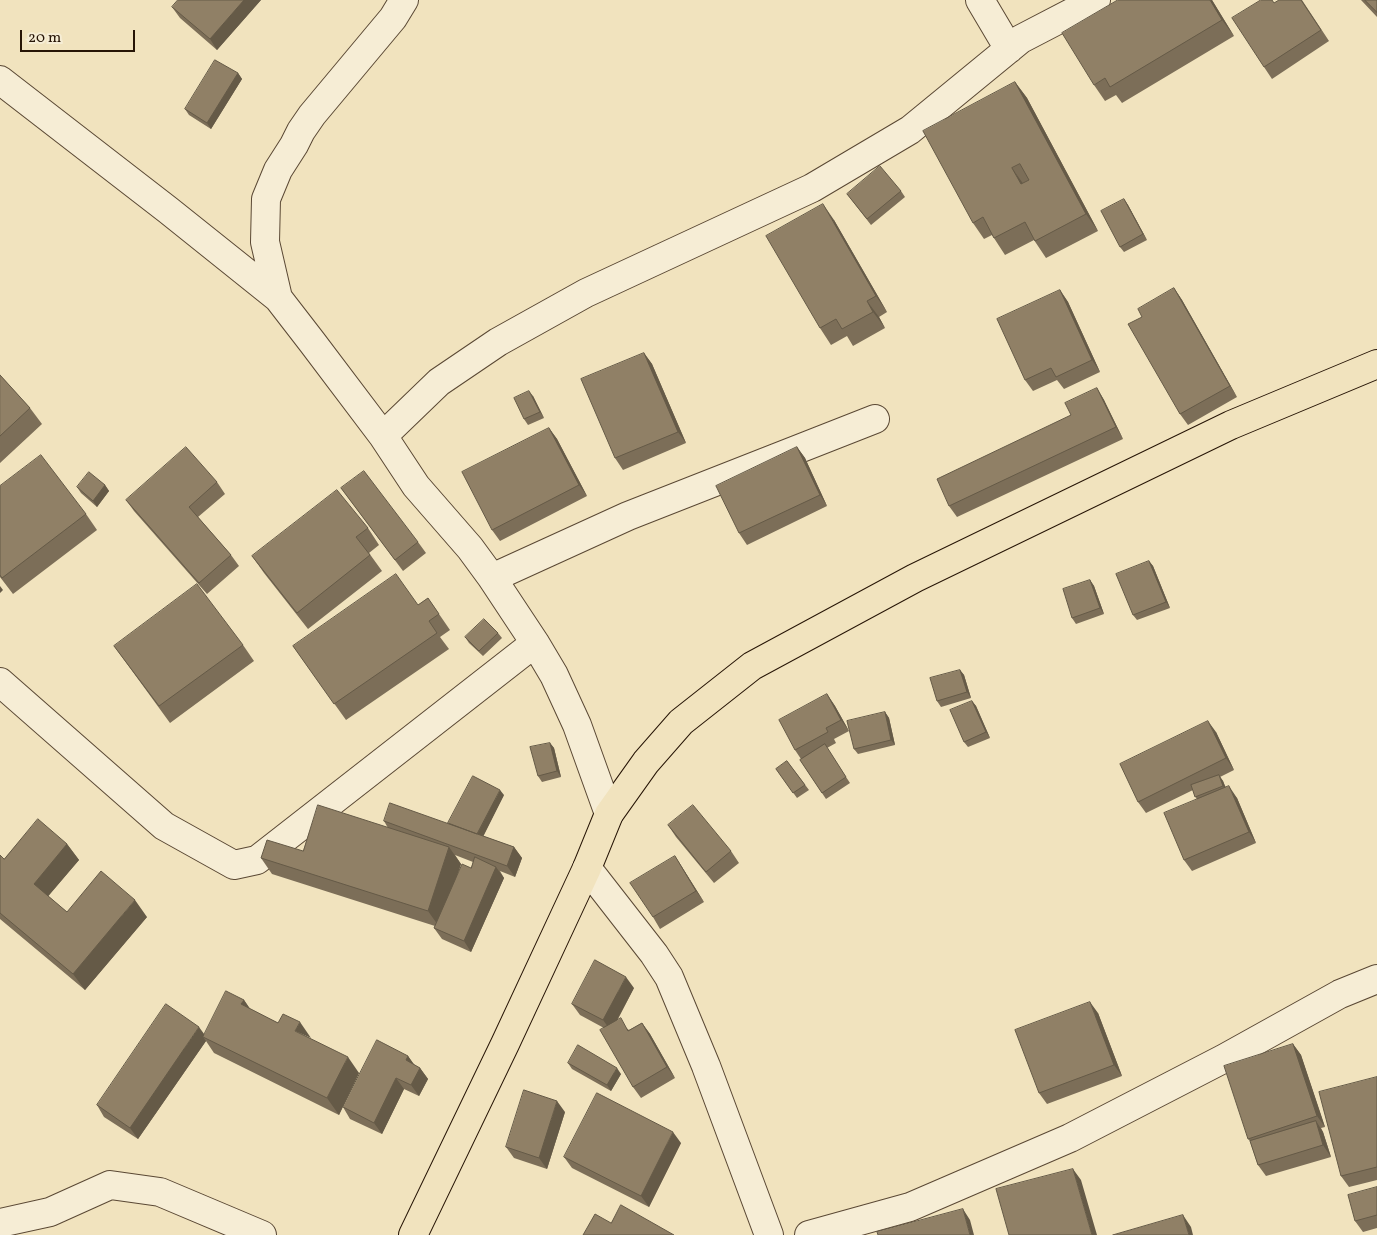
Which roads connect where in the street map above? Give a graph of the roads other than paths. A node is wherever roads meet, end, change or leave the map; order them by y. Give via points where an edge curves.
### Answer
1 (404, 0) edge
2 (980, 0) edge
3 (1096, 0) edge
4 (1009, 48) junction
5 (0, 80) edge
6 (278, 298) junction
7 (1377, 364) edge
8 (874, 419) dead end
9 (383, 436) junction
10 (492, 578) junction
11 (535, 643) junction
12 (0, 682) edge
13 (609, 814) junction
14 (587, 868) junction
15 (1377, 979) edge
16 (0, 1223) edge
17 (262, 1235) edge
18 (413, 1235) edge
19 (769, 1235) edge
20 (808, 1235) edge

1 - 6 street via 393,18 312,115 278,170 266,199 266,242
2 - 4 street
3 - 4 street
4 - 9 street via 910,130 812,188 586,293 498,342 440,382
5 - 6 street
6 - 9 street
7 - 13 main road via 1214,434 916,578 752,666 681,722 646,762
8 - 10 street via 628,516
9 - 10 street via 416,486
10 - 11 street
11 - 12 street via 257,860 234,865 164,826
11 - 13 street via 576,725
13 - 14 main road
14 - 18 main road
14 - 19 street via 669,977
15 - 20 street via 1340,994 1070,1138 910,1207
16 - 17 street via 50,1212 110,1185 160,1192

